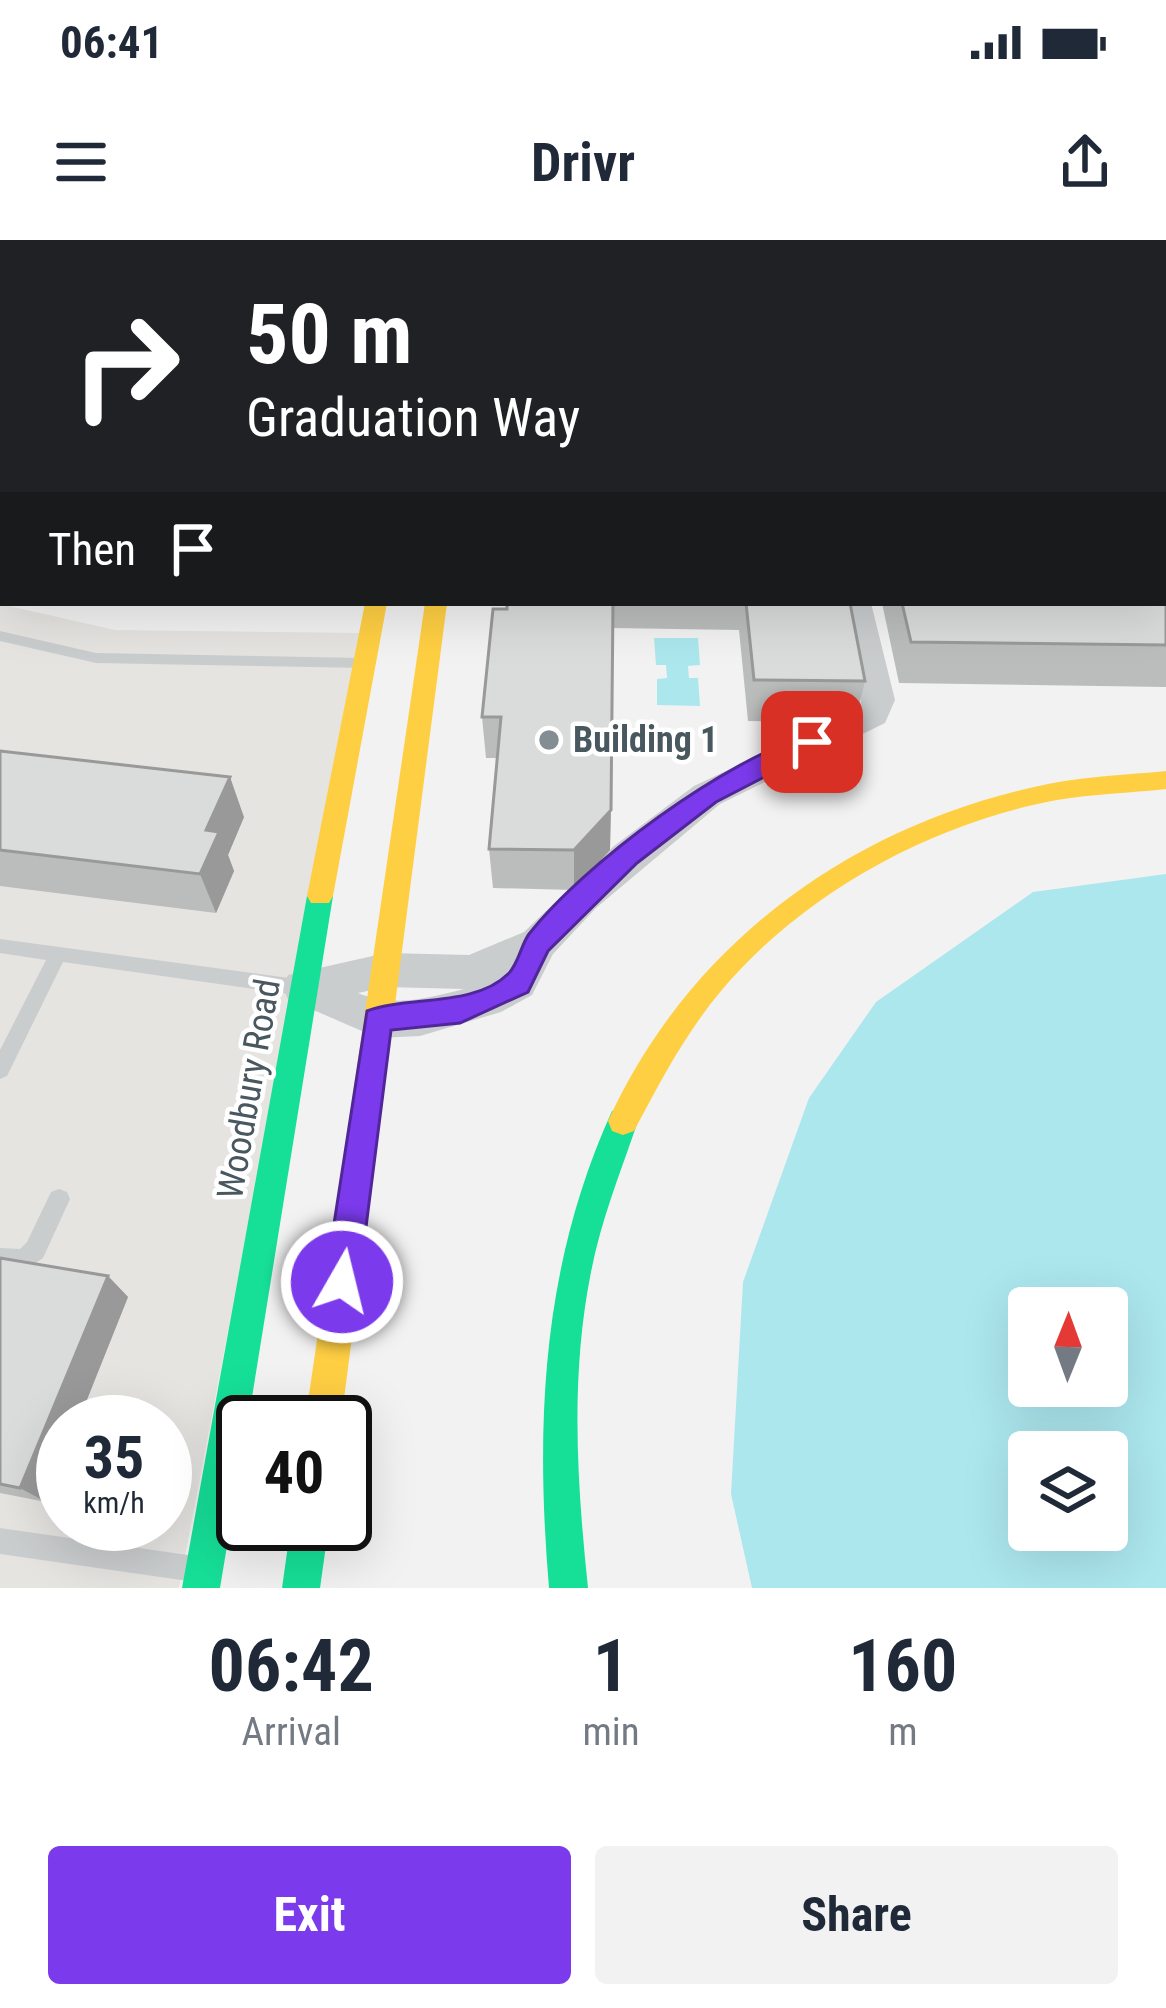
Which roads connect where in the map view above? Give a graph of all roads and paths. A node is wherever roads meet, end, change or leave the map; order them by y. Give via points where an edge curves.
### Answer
1 (375, 606) edge
2 (436, 606) edge
3 (856, 606) edge
4 (0, 636) edge
5 (364, 663) junction
6 (1166, 780) edge
7 (0, 946) edge
8 (58, 954) junction
9 (386, 970) junction
10 (479, 986) junction
11 (302, 988) junction
12 (378, 1019) junction
13 (0, 1070) edge
14 (59, 1199) dead end
15 (0, 1259) edge
16 (327, 1395) edge
17 (0, 1541) edge
18 (306, 1551) edge
19 (203, 1579) edge
20 (301, 1588) edge
21 (568, 1588) edge

1 - 5 main road, Woodbury Road
2 - 9 main road
3 - 10 street via 875,659 874,715 707,795 627,856 538,943 518,983
4 - 5 lane via 96,658
5 - 11 main road, Woodbury Road
6 - 21 main road via 1035,793 896,839 775,917 668,1036 603,1173 573,1285 560,1443
7 - 8 lane
8 - 11 lane
8 - 13 lane
9 - 10 street
9 - 11 street
9 - 12 main road
10 - 12 street via 420,1018
11 - 12 street
11 - 19 main road, Woodbury Road
12 - 16 main road
14 - 15 lane via 35,1250 24,1260
17 - 19 lane
18 - 20 main road

